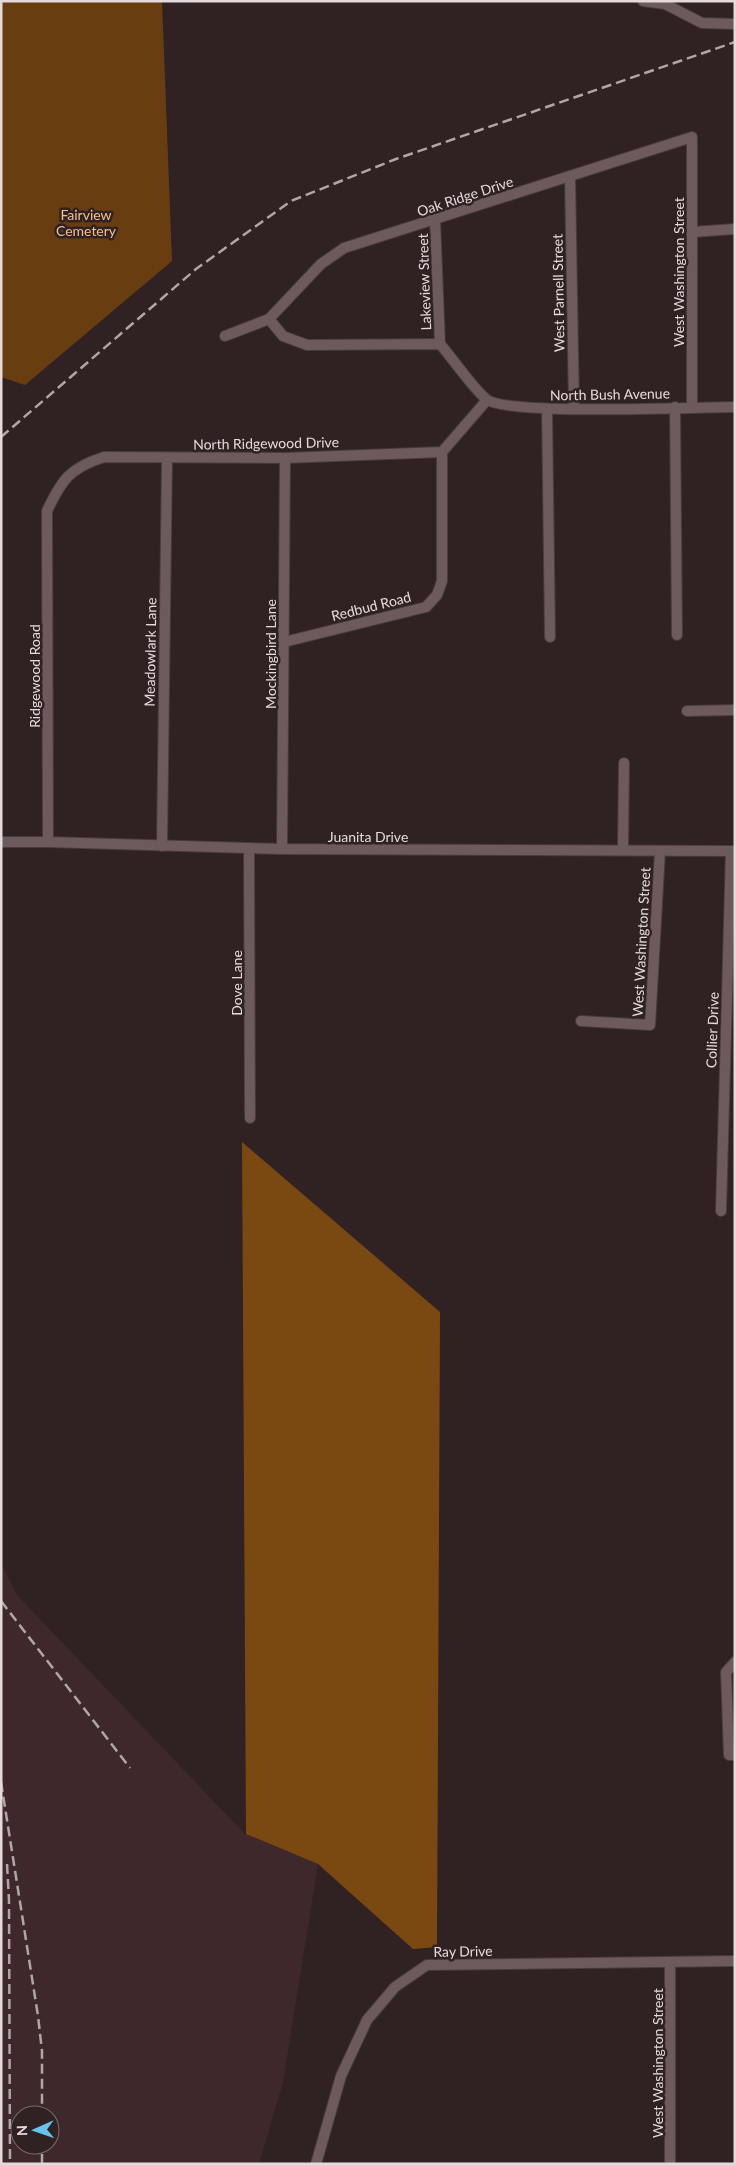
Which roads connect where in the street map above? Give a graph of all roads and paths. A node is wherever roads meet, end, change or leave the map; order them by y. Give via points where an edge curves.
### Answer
1 (643, 1) edge
2 (735, 24) edge
3 (692, 137) joint
4 (570, 176) junction
5 (435, 220) junction
6 (735, 229) edge
7 (692, 232) junction
8 (269, 319) junction
9 (225, 336) dead end
10 (440, 344) junction
11 (487, 400) junction
12 (675, 407) junction
13 (692, 407) junction
14 (735, 407) edge
15 (574, 408) junction
16 (547, 409) junction
17 (442, 452) junction
18 (166, 458) junction
19 (285, 458) junction
20 (47, 511) joint
21 (677, 636) dead end
22 (550, 637) dead end
23 (284, 642) junction
24 (735, 710) edge
25 (687, 711) dead end
26 (624, 762) dead end
27 (1, 842) edge
28 (48, 842) junction
29 (162, 846) junction
30 (249, 848) junction
31 (282, 850) junction
32 (622, 850) junction
33 (733, 850) edge
34 (660, 851) junction
35 (581, 1021) dead end
36 (250, 1118) dead end
37 (721, 1211) dead end
38 (735, 1662) edge
39 (732, 1755) edge
40 (735, 1961) edge
41 (670, 1963) junction
42 (316, 2164) edge
43 (670, 2164) edge

1 - 2 street via 665,4 702,23
3 - 4 street, Oak Ridge Drive
3 - 7 street, West Washington Street
4 - 5 street, Oak Ridge Drive
4 - 15 street, West Parnell Street
5 - 8 street, Oak Ridge Drive via 344,248 321,264
5 - 10 street, Lakeview Street
6 - 7 street
7 - 13 street, West Washington Street
8 - 9 street, Oak Ridge Drive
8 - 10 street via 283,336 308,345
10 - 11 street
11 - 16 street, North Bush Avenue via 500,406
11 - 17 street
12 - 13 street, North Bush Avenue
12 - 15 street, North Bush Avenue
12 - 21 street
13 - 14 street, North Bush Avenue
15 - 16 street, North Bush Avenue
16 - 22 street
17 - 19 street, North Ridgewood Drive
17 - 23 street, Redbud Road via 442,581 437,595 426,606
18 - 19 street, North Ridgewood Drive
18 - 20 street, North Ridgewood Drive via 104,457 82,464 59,486
18 - 29 street, Meadowlark Lane
19 - 23 street, Mockingbird Lane
20 - 28 street, Ridgewood Road
23 - 31 street, Mockingbird Lane
24 - 25 street
26 - 32 street
27 - 28 street, Juanita Drive
28 - 29 street, Juanita Drive
29 - 30 street, Juanita Drive
30 - 31 street, Juanita Drive
30 - 36 street, Dove Lane
31 - 32 street, Juanita Drive
32 - 34 street, Juanita Drive
33 - 34 street, Juanita Drive
33 - 37 street, Collier Drive
34 - 35 street, West Washington Street via 650,1025
38 - 39 street via 726,1672
40 - 41 street, Ray Drive
41 - 42 street, Ray Drive via 427,1965 395,1987 366,2020 341,2076
41 - 43 street, West Washington Street

